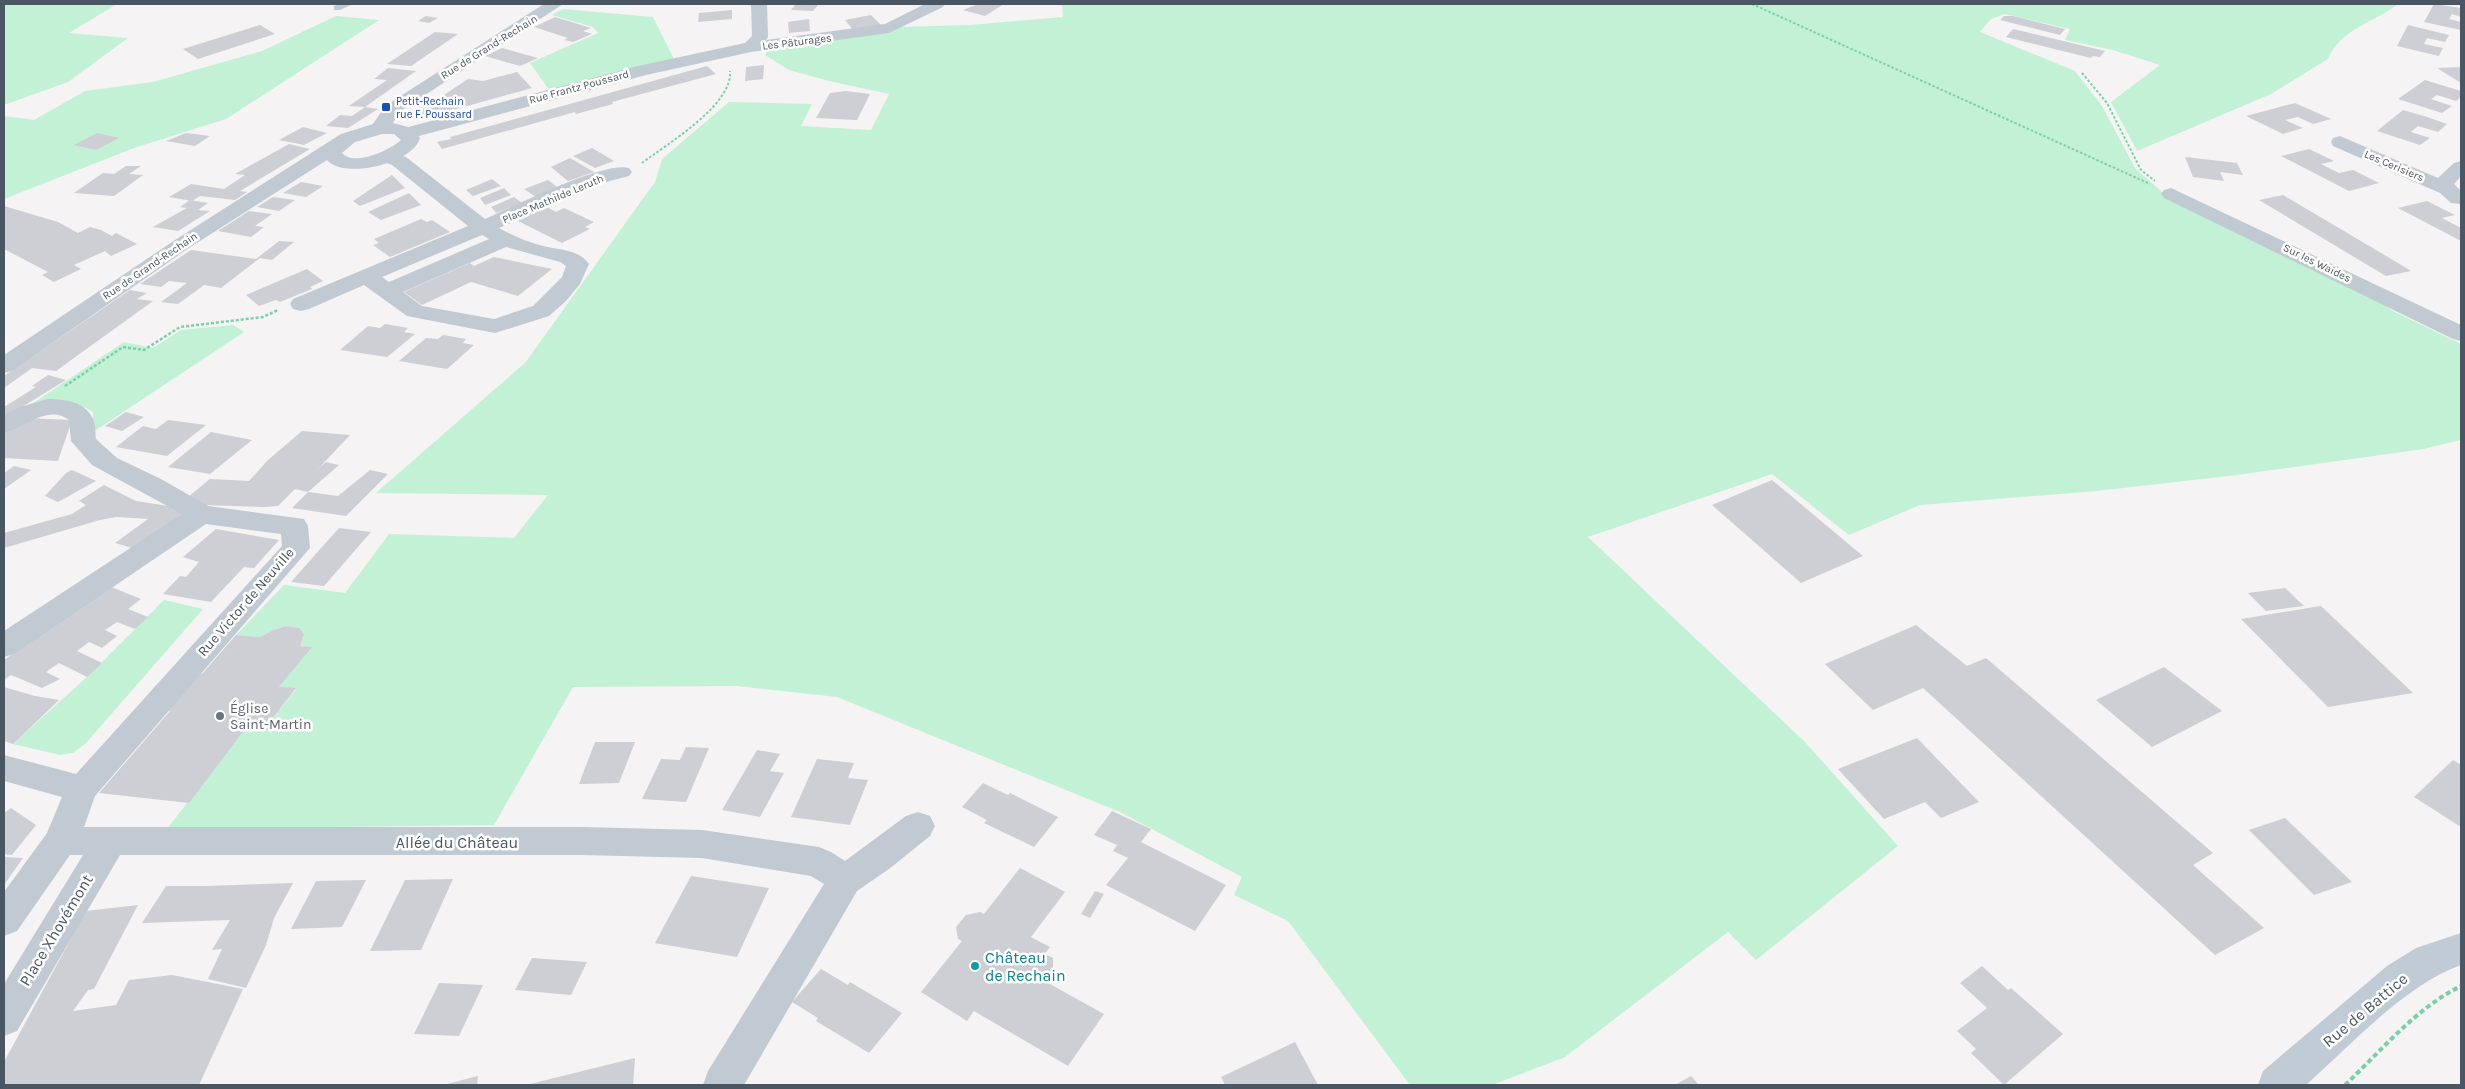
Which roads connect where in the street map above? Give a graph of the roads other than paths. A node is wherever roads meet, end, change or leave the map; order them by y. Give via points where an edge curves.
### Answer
1 (348, 4) edge
2 (555, 4) edge
3 (759, 4) edge
4 (937, 4) edge
5 (337, 8) dead end
6 (751, 48) junction
7 (380, 129) junction
8 (408, 133) junction
9 (2340, 142) dead end
10 (336, 155) junction
11 (387, 158) junction
12 (2461, 167) edge
13 (622, 172) road end
14 (2171, 194) road end
15 (2454, 195) edge
16 (484, 228) junction
17 (505, 240) junction
18 (366, 276) junction
19 (387, 291) junction
20 (301, 304) road end
21 (2461, 334) edge
22 (4, 366) edge
23 (4, 425) edge
24 (201, 514) junction
25 (4, 646) edge
26 (4, 768) edge
27 (82, 789) junction
28 (918, 826) dead end
29 (61, 841) junction
30 (109, 843) junction
31 (845, 880) junction
32 (4, 920) edge
33 (2461, 949) edge
34 (4, 1018) edge
35 (722, 1085) edge
36 (2277, 1085) edge

1 - 5 lane
2 - 7 street, Rue de Grand-Rechain via 390,110
3 - 6 street, Les Pâturages via 760,37
4 - 6 street, Les Pâturages via 889,28
6 - 8 street, Rue Frantz Poussard via 644,70
7 - 8 street
7 - 10 street via 348,138
8 - 11 street via 410,142
9 - 15 street, Les Cerisiers
10 - 11 street via 360,163
10 - 22 street, Rue de Grand-Rechain via 298,170 182,244
11 - 16 street, Place Mathilde Leruth via 399,161
12 - 15 street, Les Cerisiers via 2444,185
13 - 16 street, Place Mathilde Leruth via 599,178
14 - 21 street, Sur les Waides
16 - 17 street, Place Mathilde Leruth
16 - 18 street, Place Mathilde Leruth
17 - 19 street, Place Mathilde Leruth
17 - 19 street, Place Mathilde Leruth via 566,257 578,264 572,279 542,311 495,326 415,311
18 - 19 street, Place Mathilde Leruth
18 - 20 street, Place Mathilde Leruth
23 - 24 street via 20,415 40,409 58,406 76,412 83,423 84,440 96,455
24 - 25 street
24 - 27 street, Rue Victor de Neuville via 294,526 296,548
26 - 27 street
27 - 29 street, Rue Victor de Neuville
28 - 31 street
29 - 30 street, Allée du Château
29 - 32 street
30 - 31 street, Allée du Château via 581,841 702,844 819,862
30 - 34 street, Place Xhovémont
31 - 35 street
33 - 36 main road, Rue de Battice via 2429,960 2400,978

